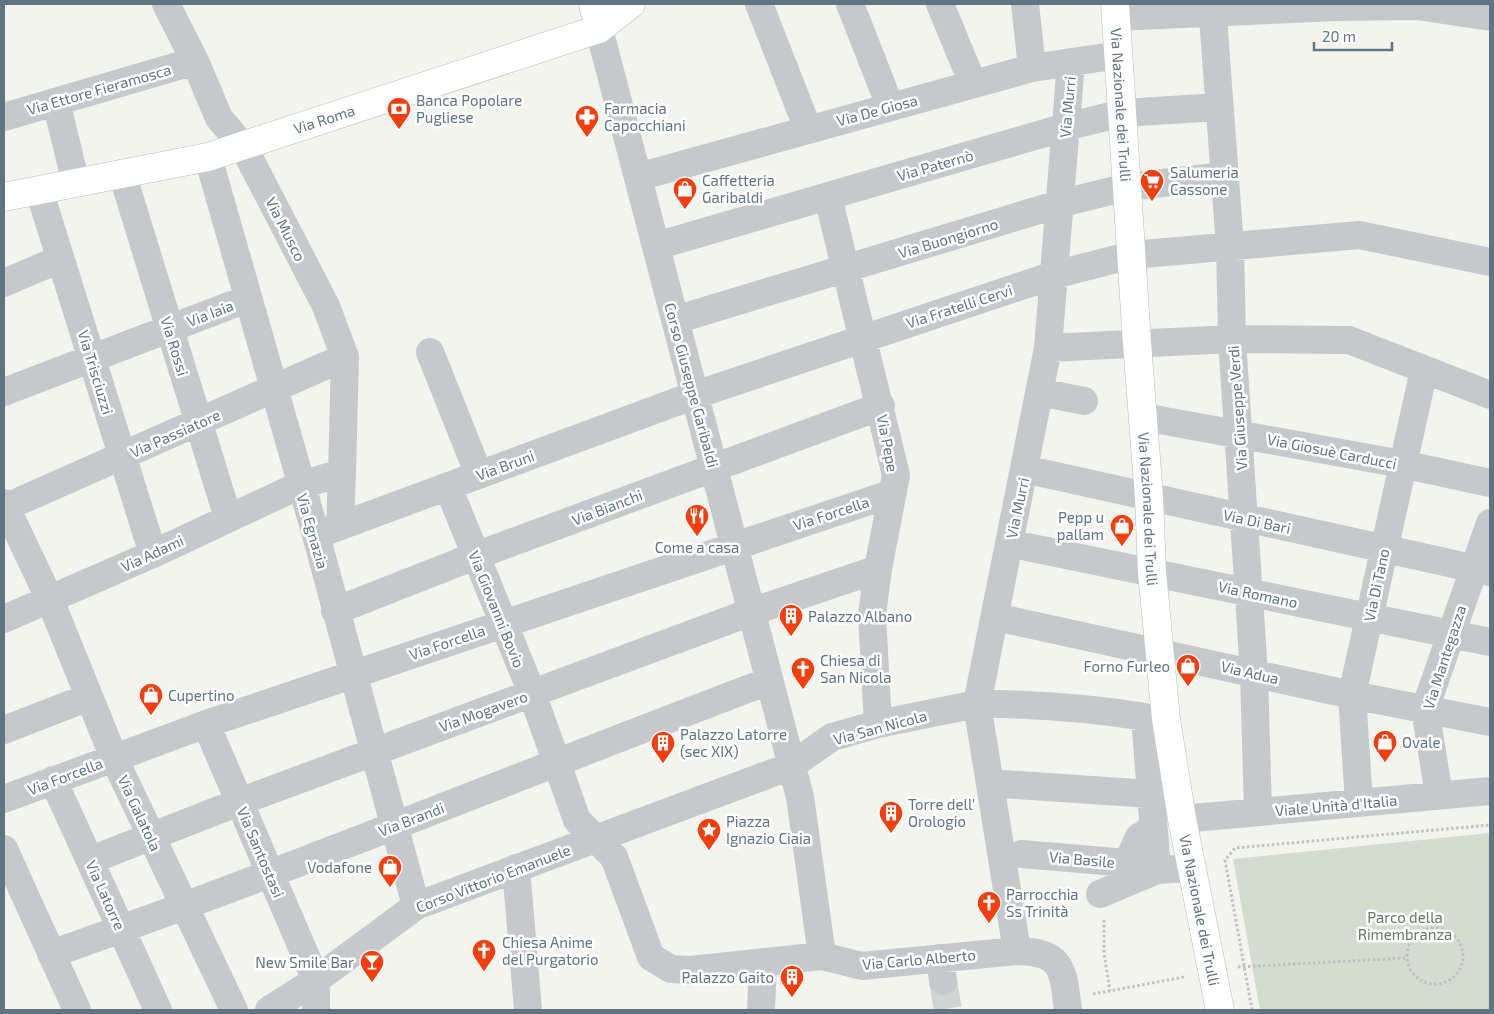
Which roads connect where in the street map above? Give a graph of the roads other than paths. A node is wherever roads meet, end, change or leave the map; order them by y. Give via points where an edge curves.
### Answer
1 (166, 4) edge
2 (631, 4) edge
3 (759, 4) edge
4 (850, 4) edge
5 (940, 4) edge
6 (1025, 4) edge
7 (1336, 5) edge
8 (1417, 5) edge
9 (1213, 9) edge
10 (1116, 10) edge
11 (596, 16) edge
12 (1490, 17) edge
13 (1118, 55) junction
14 (195, 61) junction
15 (1071, 62) junction
16 (1032, 68) junction
17 (973, 84) junction
18 (56, 102) junction
19 (890, 106) junction
20 (1219, 107) junction
21 (1122, 113) junction
22 (4, 117) edge
23 (1066, 127) junction
24 (808, 129) junction
25 (243, 146) junction
26 (208, 157) junction
27 (122, 174) junction
28 (1224, 176) junction
29 (638, 177) junction
30 (76, 183) junction
31 (1127, 187) junction
32 (39, 190) junction
33 (4, 197) edge
34 (828, 197) junction
35 (1059, 204) junction
36 (656, 246) junction
37 (1230, 246) junction
38 (1132, 255) junction
39 (60, 258) junction
40 (1490, 262) edge
41 (848, 268) junction
42 (1054, 275) junction
43 (4, 283) edge
44 (247, 299) junction
45 (675, 320) junction
46 (170, 328) junction
47 (864, 338) junction
48 (1232, 339) junction
49 (1136, 344) junction
50 (1048, 348) junction
51 (430, 352) dead end
52 (345, 357) junction
53 (92, 358) junction
54 (1424, 370) junction
55 (273, 390) junction
56 (4, 392) edge
57 (1039, 392) junction
58 (695, 395) junction
59 (1490, 395) edge
60 (1084, 401) dead end
61 (881, 406) junction
62 (1143, 417) junction
63 (198, 422) junction
64 (1239, 434) junction
65 (122, 456) junction
66 (1402, 464) junction
67 (714, 467) junction
68 (1024, 469) junction
69 (342, 473) junction
70 (479, 475) junction
71 (1490, 483) edge
72 (300, 485) junction
73 (448, 487) junction
74 (893, 493) junction
75 (1149, 497) junction
76 (4, 506) edge
77 (228, 518) junction
78 (1244, 518) junction
79 (1490, 523) edge
80 (328, 531) junction
81 (734, 545) junction
82 (1027, 547) dead end
83 (1384, 549) junction
84 (153, 554) junction
85 (475, 556) junction
86 (878, 570) junction
87 (1482, 570) edge
88 (1152, 572) junction
89 (1248, 592) junction
90 (50, 600) junction
91 (335, 611) junction
92 (751, 612) junction
93 (1369, 618) junction
94 (4, 619) edge
95 (1009, 620) dead end
96 (502, 623) junction
97 (1451, 634) junction
98 (1490, 642) edge
99 (1160, 652) junction
100 (1254, 673) junction
101 (352, 675) junction
102 (769, 681) junction
103 (532, 693) junction
104 (1352, 695) junction
105 (89, 697) junction
106 (986, 704) junction
107 (1424, 709) junction
108 (1490, 722) edge
109 (206, 724) junction
110 (878, 724) junction
111 (4, 730) edge
112 (374, 752) junction
113 (114, 758) junction
114 (556, 762) junction
115 (791, 766) junction
116 (53, 780) junction
117 (1003, 784) dead end
118 (1490, 791) edge
119 (1150, 794) junction
120 (1440, 795) junction
121 (4, 799) edge
122 (239, 802) junction
123 (1359, 803) junction
124 (1258, 812) junction
125 (1182, 819) junction
126 (392, 826) junction
127 (1154, 828) junction
128 (151, 836) junction
129 (597, 838) junction
130 (4, 849) edge
131 (1022, 854) dead end
132 (91, 860) junction
133 (516, 868) junction
134 (1192, 868) junction
135 (1157, 870) junction
136 (270, 874) junction
137 (1100, 894) dead end
138 (416, 906) junction
139 (184, 907) junction
140 (122, 929) junction
141 (1017, 951) junction
142 (51, 954) junction
143 (822, 956) junction
144 (763, 963) junction
145 (316, 980) junction
146 (77, 1010) edge
147 (158, 1010) edge
148 (234, 1010) edge
149 (269, 1010) edge
150 (316, 1010) edge
151 (528, 1010) edge
152 (761, 1010) edge
153 (1068, 1010) edge
154 (1220, 1010) edge

1 - 14 street, Via Musco
2 - 11 street, Via Roma
3 - 24 street
4 - 19 street
5 - 17 street
6 - 16 street
7 - 8 street
7 - 9 street
8 - 12 street
9 - 10 street
9 - 20 street, Via Giuseppe Verdi
10 - 13 street, Via Nazionale dei Trulli
11 - 25 street, Via Roma
11 - 29 street, Corso Giuseppe Garibaldi
13 - 15 street, Via De Giosa
13 - 21 street, Via Nazionale dei Trulli
14 - 18 street, Via Ettore Fieramosca
14 - 25 street, Via Musco via 219,118
15 - 16 street, Via De Giosa
15 - 23 street, Via Murri
16 - 17 street, Via De Giosa
17 - 19 street, Via De Giosa
18 - 22 street, Via Ettore Fieramosca
18 - 30 street
19 - 24 street, Via De Giosa
20 - 21 street, Via Paternò
20 - 28 street, Via Giuseppe Verdi
21 - 23 street, Via Paternò
21 - 31 street, Via Nazionale dei Trulli
23 - 34 street, Via Paternò
23 - 35 street, Via Murri
24 - 29 street, Via De Giosa
25 - 26 street, Via Roma
25 - 52 street, Via Musco via 326,306
26 - 27 street, Via Roma
26 - 44 street, Via Egnazia
27 - 30 street, Via Roma
27 - 46 street, Via Rossi
28 - 31 street, Via Buongiorno
28 - 37 street, Via Giuseppe Verdi
29 - 36 street, Corso Giuseppe Garibaldi
30 - 32 street, Via Roma
31 - 35 street, Via Buongiorno
31 - 38 street, Via Nazionale dei Trulli
32 - 33 street, Via Roma
32 - 39 street, Via Trisciuzzi
34 - 36 street, Via Paternò
34 - 41 street, Via Pepe
35 - 41 street, Via Buongiorno
35 - 42 street, Via Murri
36 - 45 street, Corso Giuseppe Garibaldi
37 - 38 street, Via Fratelli Cervi
37 - 40 street, Via Fratelli Cervi via 1359,235
37 - 48 street, Via Giuseppe Verdi
38 - 42 street, Via Fratelli Cervi
38 - 49 street, Via Nazionale dei Trulli
39 - 43 street
39 - 53 street, Via Trisciuzzi
41 - 45 street, Via Buongiorno
41 - 47 street, Via Pepe
42 - 47 street, Via Fratelli Cervi
42 - 50 street, Via Murri
44 - 46 street, Via Iaia
44 - 55 street, Via Egnazia
45 - 58 street, Corso Giuseppe Garibaldi
46 - 53 street, Via Iaia
46 - 63 street, Via Rossi
47 - 58 street, Via Fratelli Cervi
47 - 61 street, Via Pepe
48 - 49 street
48 - 54 street via 1349,340
48 - 64 street, Via Giuseppe Verdi
49 - 50 street
49 - 62 street, Via Nazionale dei Trulli
50 - 57 street, Via Murri
51 - 70 street
52 - 55 street, Via Passiatore
52 - 69 street, Via Musco
53 - 56 street, Via Iaia
53 - 65 street, Via Trisciuzzi
54 - 59 street
54 - 66 street, Via Di Tano
55 - 63 street, Via Passiatore
55 - 72 street, Via Egnazia
57 - 60 street
57 - 68 street, Via Murri
58 - 67 street, Corso Giuseppe Garibaldi
58 - 70 street, Via Bruni
61 - 67 street, Via Bianchi
61 - 74 street, Via Pepe via 896,475
62 - 64 street, Via Giosuè Carducci
62 - 75 street, Via Nazionale dei Trulli
63 - 65 street, Via Passiatore
63 - 77 street, Via Rossi
64 - 66 street, Via Giosuè Carducci
64 - 78 street, Via Giuseppe Verdi
65 - 76 street, Via Passiatore
65 - 84 street, Via Trisciuzzi
66 - 71 street, Via Giosuè Carducci
66 - 83 street, Via Di Tano
67 - 81 street, Corso Giuseppe Garibaldi
67 - 85 street, Via Bianchi
68 - 75 street, Via Di Bari
68 - 106 street, Via Murri
69 - 72 street, Via Adami
69 - 80 street, Via Musco
70 - 73 street, Via Bruni
72 - 77 street, Via Adami
72 - 80 street, Via Egnazia
73 - 80 street, Via Bruni
73 - 85 street, Via Giovanni Bovio
74 - 81 street, Via Forcella
74 - 86 street, Via Pepe
75 - 78 street, Via Di Bari
75 - 88 street, Via Nazionale dei Trulli
76 - 90 street, Via Galatola
77 - 84 street, Via Adami
78 - 83 street, Via Di Bari
78 - 89 street, Via Giuseppe Verdi
79 - 87 street, Via Mantegazza
80 - 91 street, Via Egnazia
81 - 92 street, Corso Giuseppe Garibaldi
81 - 96 street, Via Forcella
82 - 88 street, Via Romano
83 - 87 street, Via Di Bari
83 - 93 street, Via Di Tano
84 - 90 street, Via Adami
85 - 91 street, Via Bianchi
85 - 96 street, Via Giovanni Bovio
86 - 92 street, Via Mogavero
86 - 110 street, Via Pepe via 872,616
87 - 97 street, Via Mantegazza
88 - 89 street, Via Romano
88 - 99 street, Via Nazionale dei Trulli
89 - 93 street, Via Romano
89 - 100 street, Via Giuseppe Verdi
90 - 94 street, Via Adami
90 - 105 street, Via Galatola
91 - 101 street, Via Egnazia
92 - 102 street, Corso Giuseppe Garibaldi
92 - 103 street, Via Mogavero
93 - 97 street, Via Romano
93 - 104 street, Via Di Tano
95 - 99 street, Via Adua
96 - 101 street, Via Forcella
96 - 103 street, Via Giovanni Bovio
97 - 98 street, Via Romano
97 - 107 street, Via Mantegazza
99 - 100 street, Via Adua
99 - 125 street, Via Nazionale dei Trulli via 1166,719
100 - 104 street, Via Adua
100 - 124 street, Via Giuseppe Verdi
101 - 109 street, Via Forcella
101 - 112 street, Via Egnazia
102 - 114 street, Via Brandi
102 - 115 street, Corso Giuseppe Garibaldi
103 - 112 street, Via Mogavero
103 - 114 street, Via Giovanni Bovio
104 - 107 street, Via Adua
104 - 123 street, Via Di Tano
105 - 111 street
105 - 113 street, Via Galatola
106 - 110 street, Via San Nicola
106 - 119 street, Via San Nicola via 1111,711 1145,717
106 - 141 street, Via Murri
107 - 108 street, Via Adua
107 - 120 street, Via Mantegazza
109 - 113 street, Via Forcella
109 - 122 street, Via Santostasi
110 - 115 street, Via San Nicola via 832,737
112 - 122 street, Via Mogavero
112 - 126 street, Via Egnazia
113 - 116 street, Via Forcella
113 - 128 street, Via Galatola
114 - 126 street, Via Brandi
114 - 129 street, Via Giovanni Bovio via 577,820
115 - 129 street
115 - 143 street via 800,797
116 - 121 street, Via Forcella
116 - 132 street, Via Latorre
117 - 119 street
118 - 120 street, Viale Unità d'Italia
119 - 127 street
120 - 123 street, Viale Unità d'Italia
122 - 128 street, Via Mogavero
122 - 136 street, Via Santostasi
123 - 124 street, Viale Unità d'Italia
124 - 125 street, Viale Unità d'Italia
125 - 134 street, Via Nazionale dei Trulli
126 - 136 street, Via Brandi
126 - 138 street, Via Egnazia
127 - 131 street, Via Basile via 1139,838 1127,863
127 - 135 street
128 - 132 street, Via Mogavero
128 - 139 street, Via Galatola
129 - 133 street, Corso Vittorio Emanuele
129 - 144 street via 614,857 651,957 671,969
130 - 142 street
132 - 140 street, Via Latorre
133 - 138 street, Corso Vittorio Emanuele
133 - 151 street
134 - 135 street
134 - 154 street, Via Nazionale dei Trulli
135 - 137 street
136 - 139 street, Via Brandi
136 - 145 street, Via Santostasi
138 - 145 street, Corso Vittorio Emanuele
139 - 140 street, Via Brandi
139 - 148 street, Via Galatola
140 - 142 street, Via Brandi
140 - 147 street, Via Latorre
141 - 143 street, Via Carlo Alberto via 942,970 862,966
141 - 153 street, Via Carlo Alberto via 1039,951 1055,960 1064,978
142 - 146 street
143 - 144 street
144 - 152 street
145 - 149 street, Corso Vittorio Emanuele
145 - 150 street

